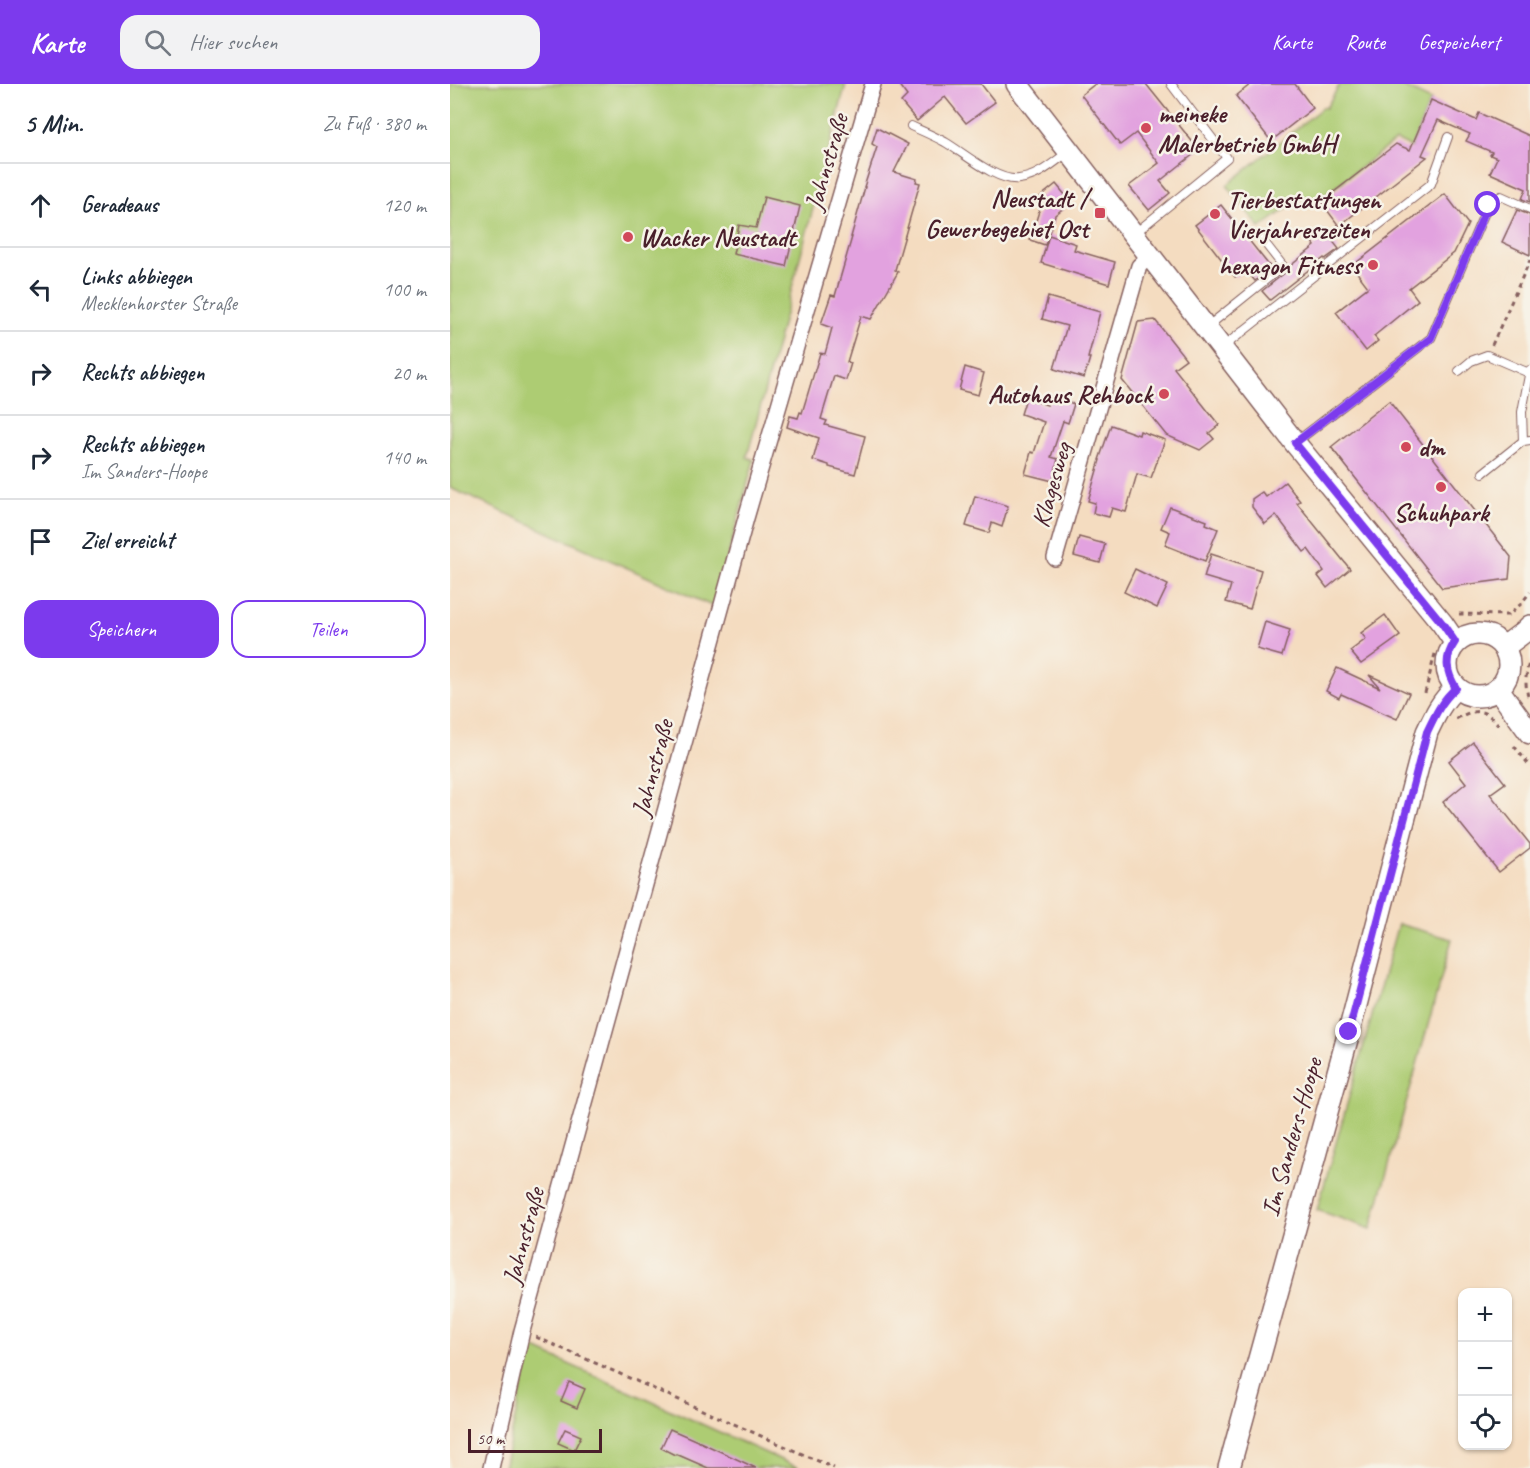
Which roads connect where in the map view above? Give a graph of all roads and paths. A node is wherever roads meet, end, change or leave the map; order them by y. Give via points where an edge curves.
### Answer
1 (873, 84) edge
2 (1017, 84) edge
3 (1171, 84) edge
4 (911, 126) dead end
5 (1448, 137) dead end
6 (1069, 151) junction
7 (1530, 209) edge
8 (1133, 235) junction
9 (1261, 238) dead end
10 (1150, 256) junction
11 (1530, 260) edge
12 (1206, 328) junction
13 (1222, 348) junction
14 (1487, 355) junction
15 (1459, 371) dead end
16 (1530, 372) edge
17 (1527, 440) edge
18 (1295, 443) junction
19 (1483, 473) dead end
20 (1055, 558) dead end
21 (1530, 592) edge
22 (1456, 615) dead end
23 (1530, 626) edge
24 (1455, 642) junction
25 (1504, 647) junction
26 (1530, 661) edge
27 (1456, 688) junction
28 (1498, 689) junction
29 (1529, 701) edge
30 (1439, 707) junction
31 (1498, 725) dead end
32 (1530, 733) edge
33 (522, 1330) junction
34 (491, 1468) edge
35 (834, 1468) edge
36 (1229, 1468) edge

1 - 33 street, Jahnstraße via 746,518
2 - 6 main road
3 - 8 lane via 1227,158
4 - 6 lane via 1011,180 1033,176
5 - 13 lane via 1431,184
6 - 8 main road
7 - 18 lane via 1501,196 1488,205 1431,338
8 - 10 main road
9 - 12 lane via 1283,266
10 - 12 main road
10 - 20 street, Klagesweg via 1139,266
11 - 14 path
12 - 13 main road
13 - 18 main road
14 - 15 lane
14 - 16 lane
16 - 17 lane via 1522,412
17 - 19 lane
18 - 24 main road
21 - 22 path via 1509,615
23 - 25 main road
24 - 25 main road via 1467,635 1487,635
24 - 27 main road via 1447,668
25 - 28 main road via 1508,674
26 - 29 path via 1526,687
27 - 28 main road via 1476,696
27 - 30 main road, Im Sanders-Hoope
28 - 32 main road
30 - 31 path via 1455,720 1467,712 1481,712
30 - 36 main road, Im Sanders-Hoope via 1427,732
33 - 34 street, Jahnstraße
33 - 35 path

